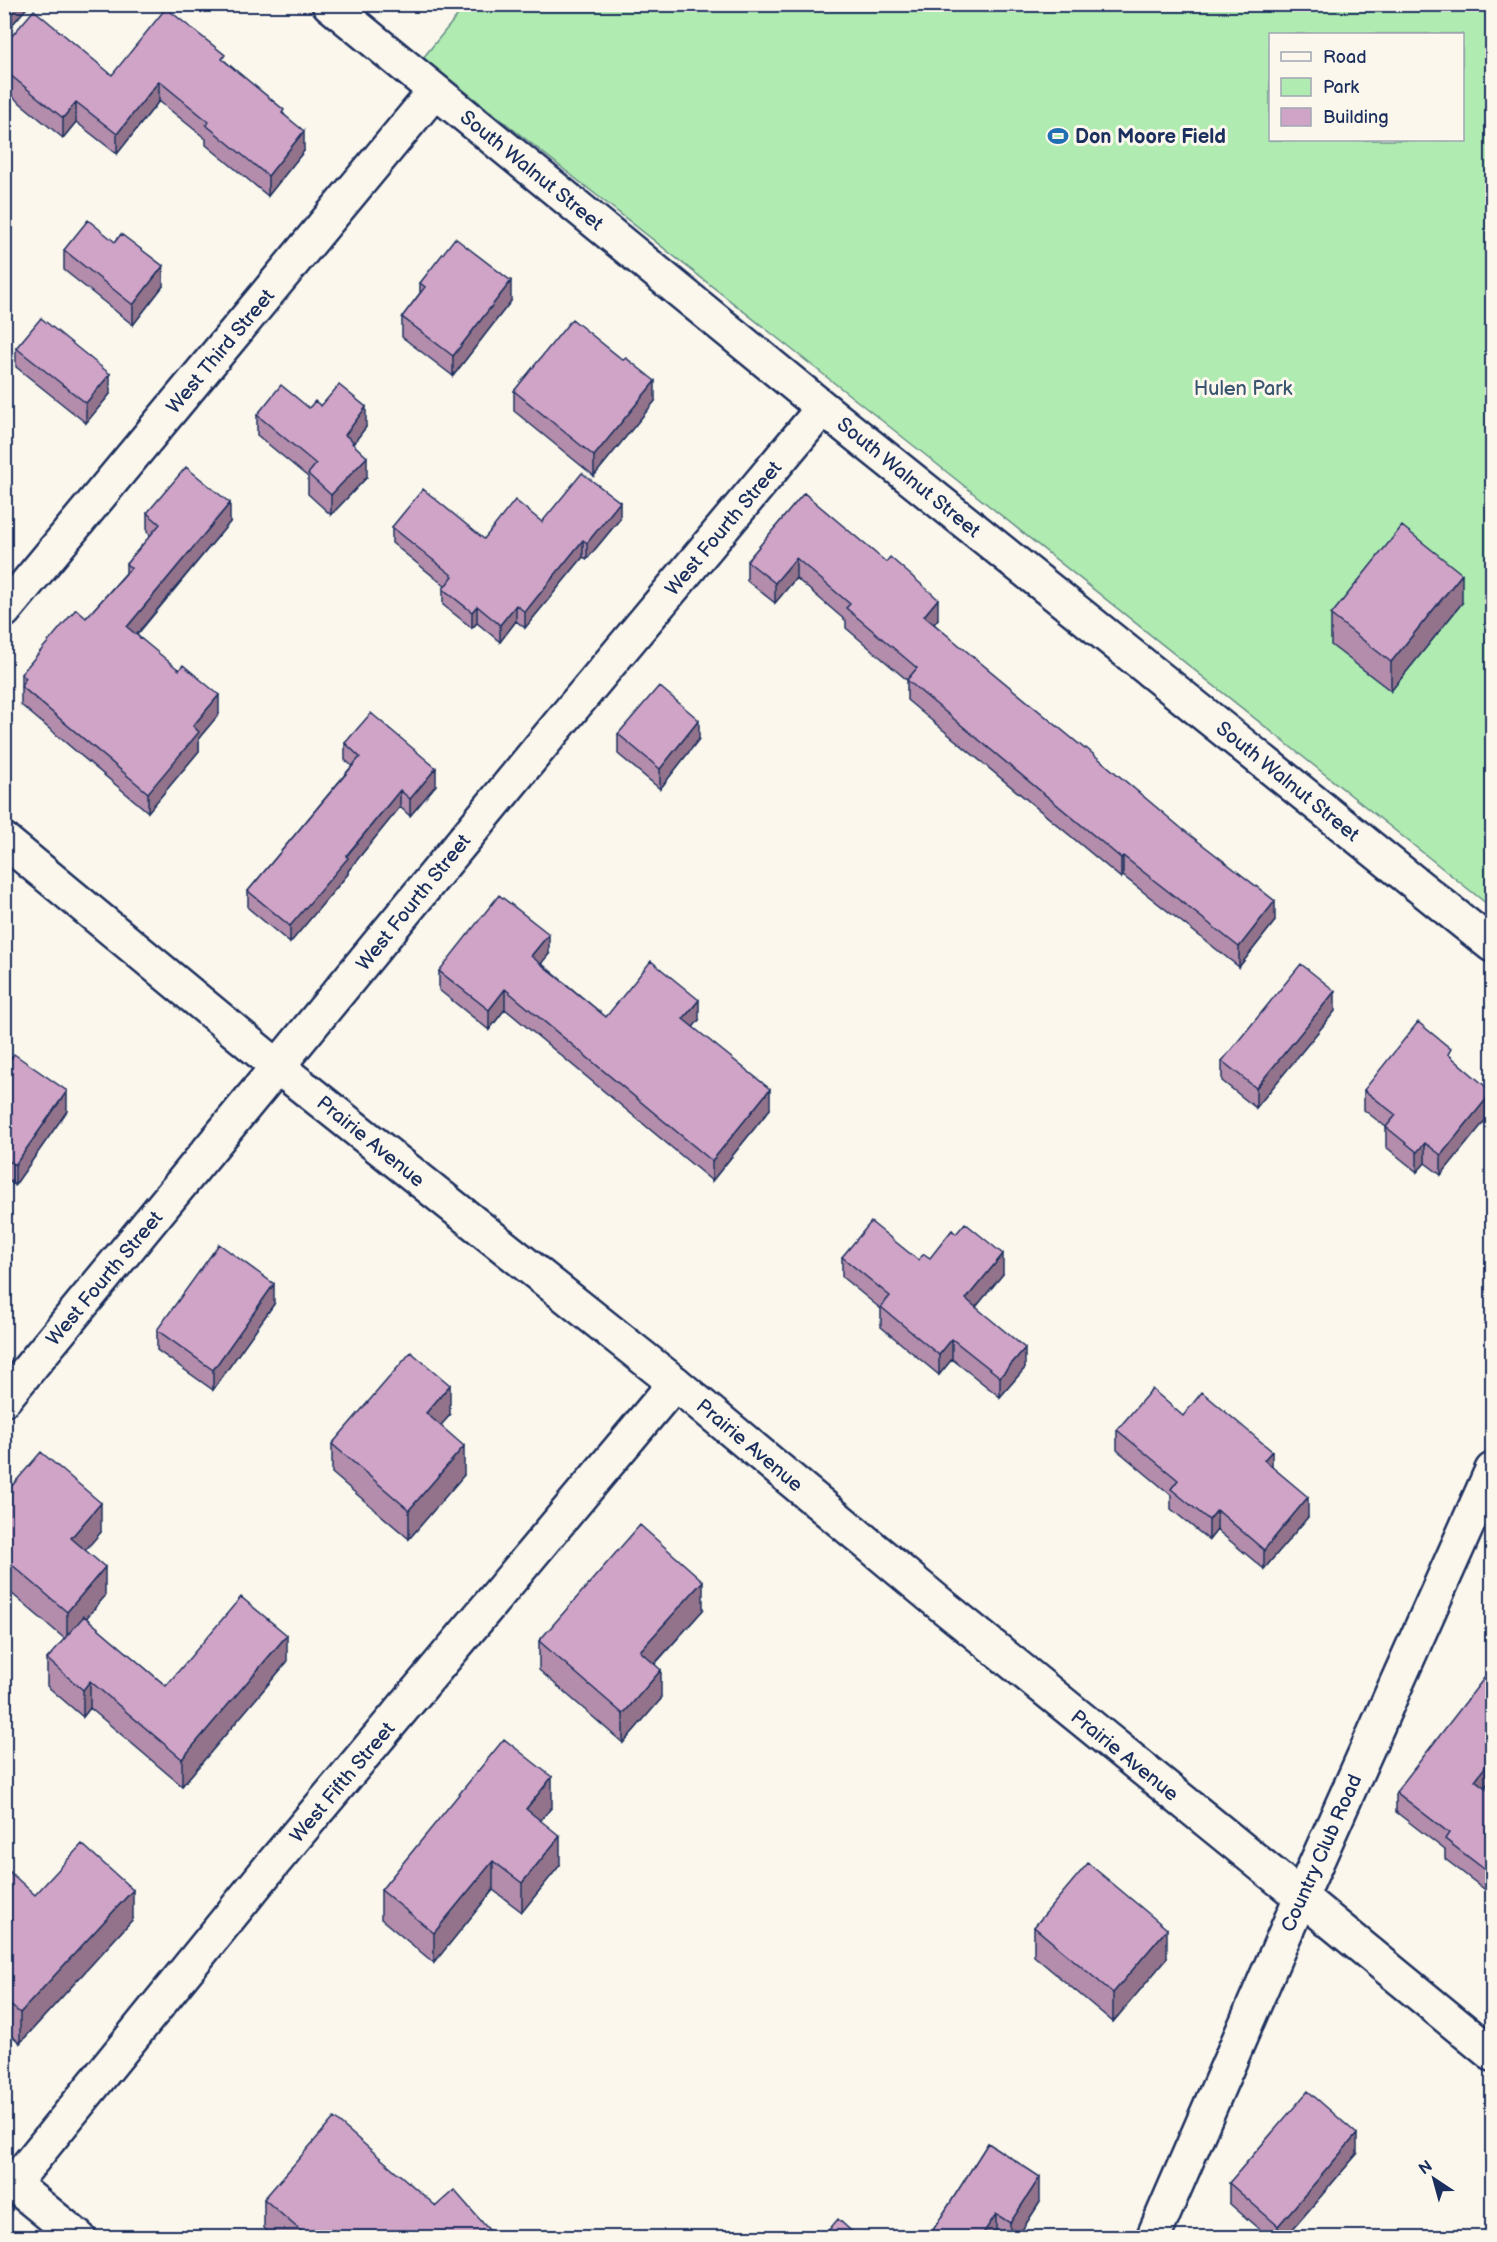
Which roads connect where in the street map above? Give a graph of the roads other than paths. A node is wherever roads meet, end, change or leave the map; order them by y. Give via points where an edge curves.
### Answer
1 (329, 4) edge
2 (435, 91) junction
3 (823, 408) junction
4 (4, 611) edge
5 (4, 840) edge
6 (1492, 945) edge
7 (278, 1067) junction
8 (675, 1383) junction
9 (4, 1399) edge
10 (1492, 1470) edge
11 (1485, 1513) edge
12 (1301, 1898) junction
13 (1492, 2054) edge
14 (9, 2180) edge
15 (79, 2238) edge
16 (1153, 2238) edge

1 - 2 street, South Walnut Street
2 - 3 street, South Walnut Street
2 - 4 street, West Third Street
3 - 6 street, South Walnut Street
3 - 7 street, West Fourth Street
5 - 7 street, Prairie Avenue
7 - 8 street, Prairie Avenue
7 - 9 street, West Fourth Street
8 - 12 street, Prairie Avenue
8 - 14 street, West Fifth Street
10 - 11 street, Country Club Road
11 - 12 street, Country Club Road
12 - 13 street, Prairie Avenue
12 - 16 street, Country Club Road
14 - 15 street

